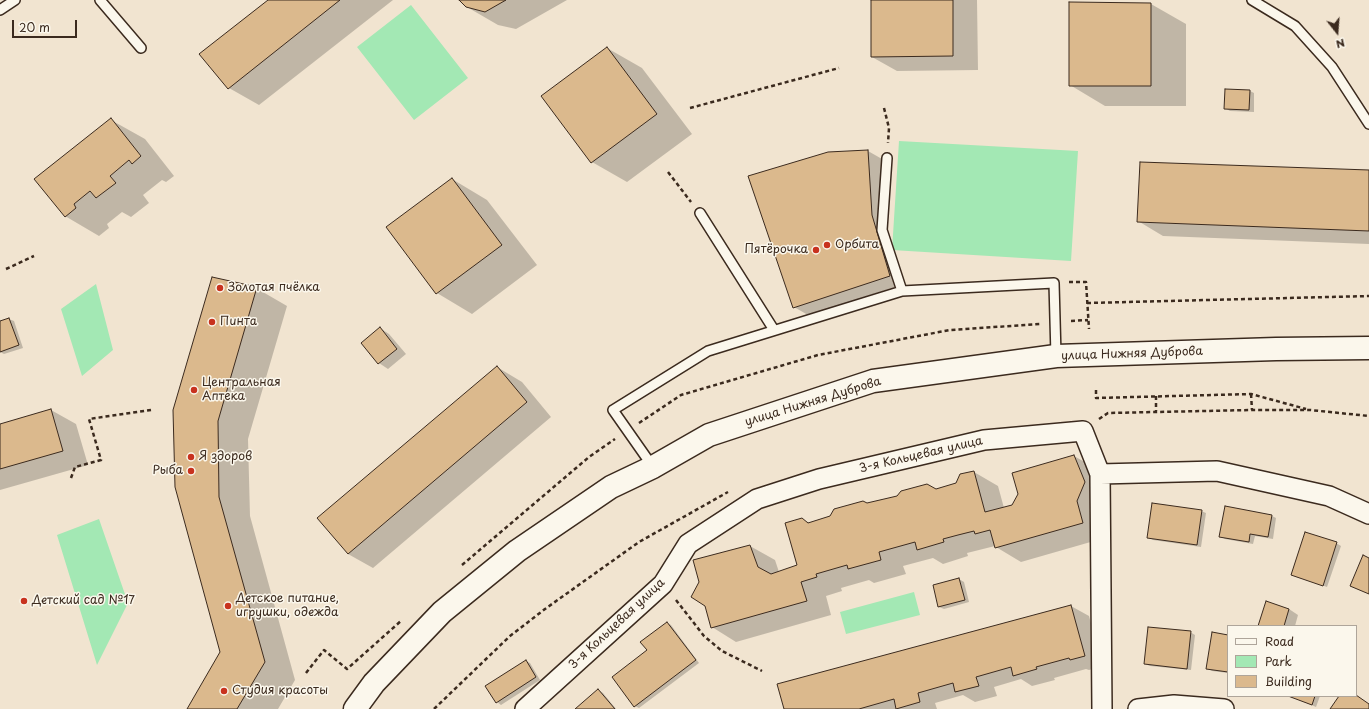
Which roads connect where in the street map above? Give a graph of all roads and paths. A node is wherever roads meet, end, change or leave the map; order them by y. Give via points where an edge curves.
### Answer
1 (15, 0) edge
2 (100, 0) edge
3 (1252, 0) edge
4 (0, 10) edge
5 (141, 48) dead end
6 (839, 68) dead end
7 (690, 108) dead end
8 (884, 108) dead end
9 (1369, 124) edge
10 (889, 128) dead end
11 (887, 158) dead end
12 (668, 172) dead end
13 (700, 213) joint
14 (34, 256) dead end
15 (6, 269) dead end
16 (1054, 283) junction
17 (902, 291) junction
18 (1369, 296) edge
19 (1087, 303) junction
20 (1089, 329) dead end
21 (774, 330) junction
22 (1369, 348) edge
23 (1056, 356) junction
24 (1096, 390) dead end
25 (1251, 394) junction
26 (1156, 396) junction
27 (151, 410) dead end
28 (1252, 410) junction
29 (1310, 410) junction
30 (1156, 411) junction
31 (1369, 416) edge
32 (1083, 432) junction
33 (653, 467) junction
34 (1100, 474) junction
35 (71, 478) dead end
36 (1369, 514) edge
37 (638, 542) dead end
38 (663, 584) junction
39 (347, 669) dead end
40 (762, 671) dead end
41 (306, 674) dead end
42 (355, 709) edge
43 (434, 709) edge
44 (525, 709) edge
45 (1102, 709) edge
46 (1138, 709) edge
47 (1224, 709) edge

1 - 4 lane
2 - 5 lane
3 - 9 lane via 1295,26 1332,67
6 - 7 path
8 - 10 path
11 - 17 lane via 882,230
12 - 13 path
13 - 21 lane
14 - 15 path
16 - 17 lane
16 - 19 path via 1086,282
16 - 23 lane
17 - 21 lane
18 - 19 path
19 - 20 path
21 - 33 lane via 708,351 613,410
22 - 23 street, улица Нижняя Дуброва
23 - 33 street, улица Нижняя Дуброва via 873,381 709,435
24 - 26 path via 1096,398
25 - 26 path
25 - 28 path
25 - 29 path
26 - 30 path
27 - 35 path via 89,419 100,460 75,467
28 - 29 path
28 - 30 path
29 - 31 path
30 - 32 path via 1108,413
32 - 34 street
32 - 38 street, 3-я Кольцевая улица via 984,440 819,479 757,499 688,544
33 - 42 street, улица Нижняя Дуброва via 611,487 517,551 442,612 374,683
34 - 36 street via 1217,471 1329,496
34 - 45 street
37 - 43 path via 510,636
38 - 40 path via 704,636 722,651
38 - 44 street, 3-я Кольцевая улица
39 - 41 path via 324,650
46 - 47 street via 1174,705

